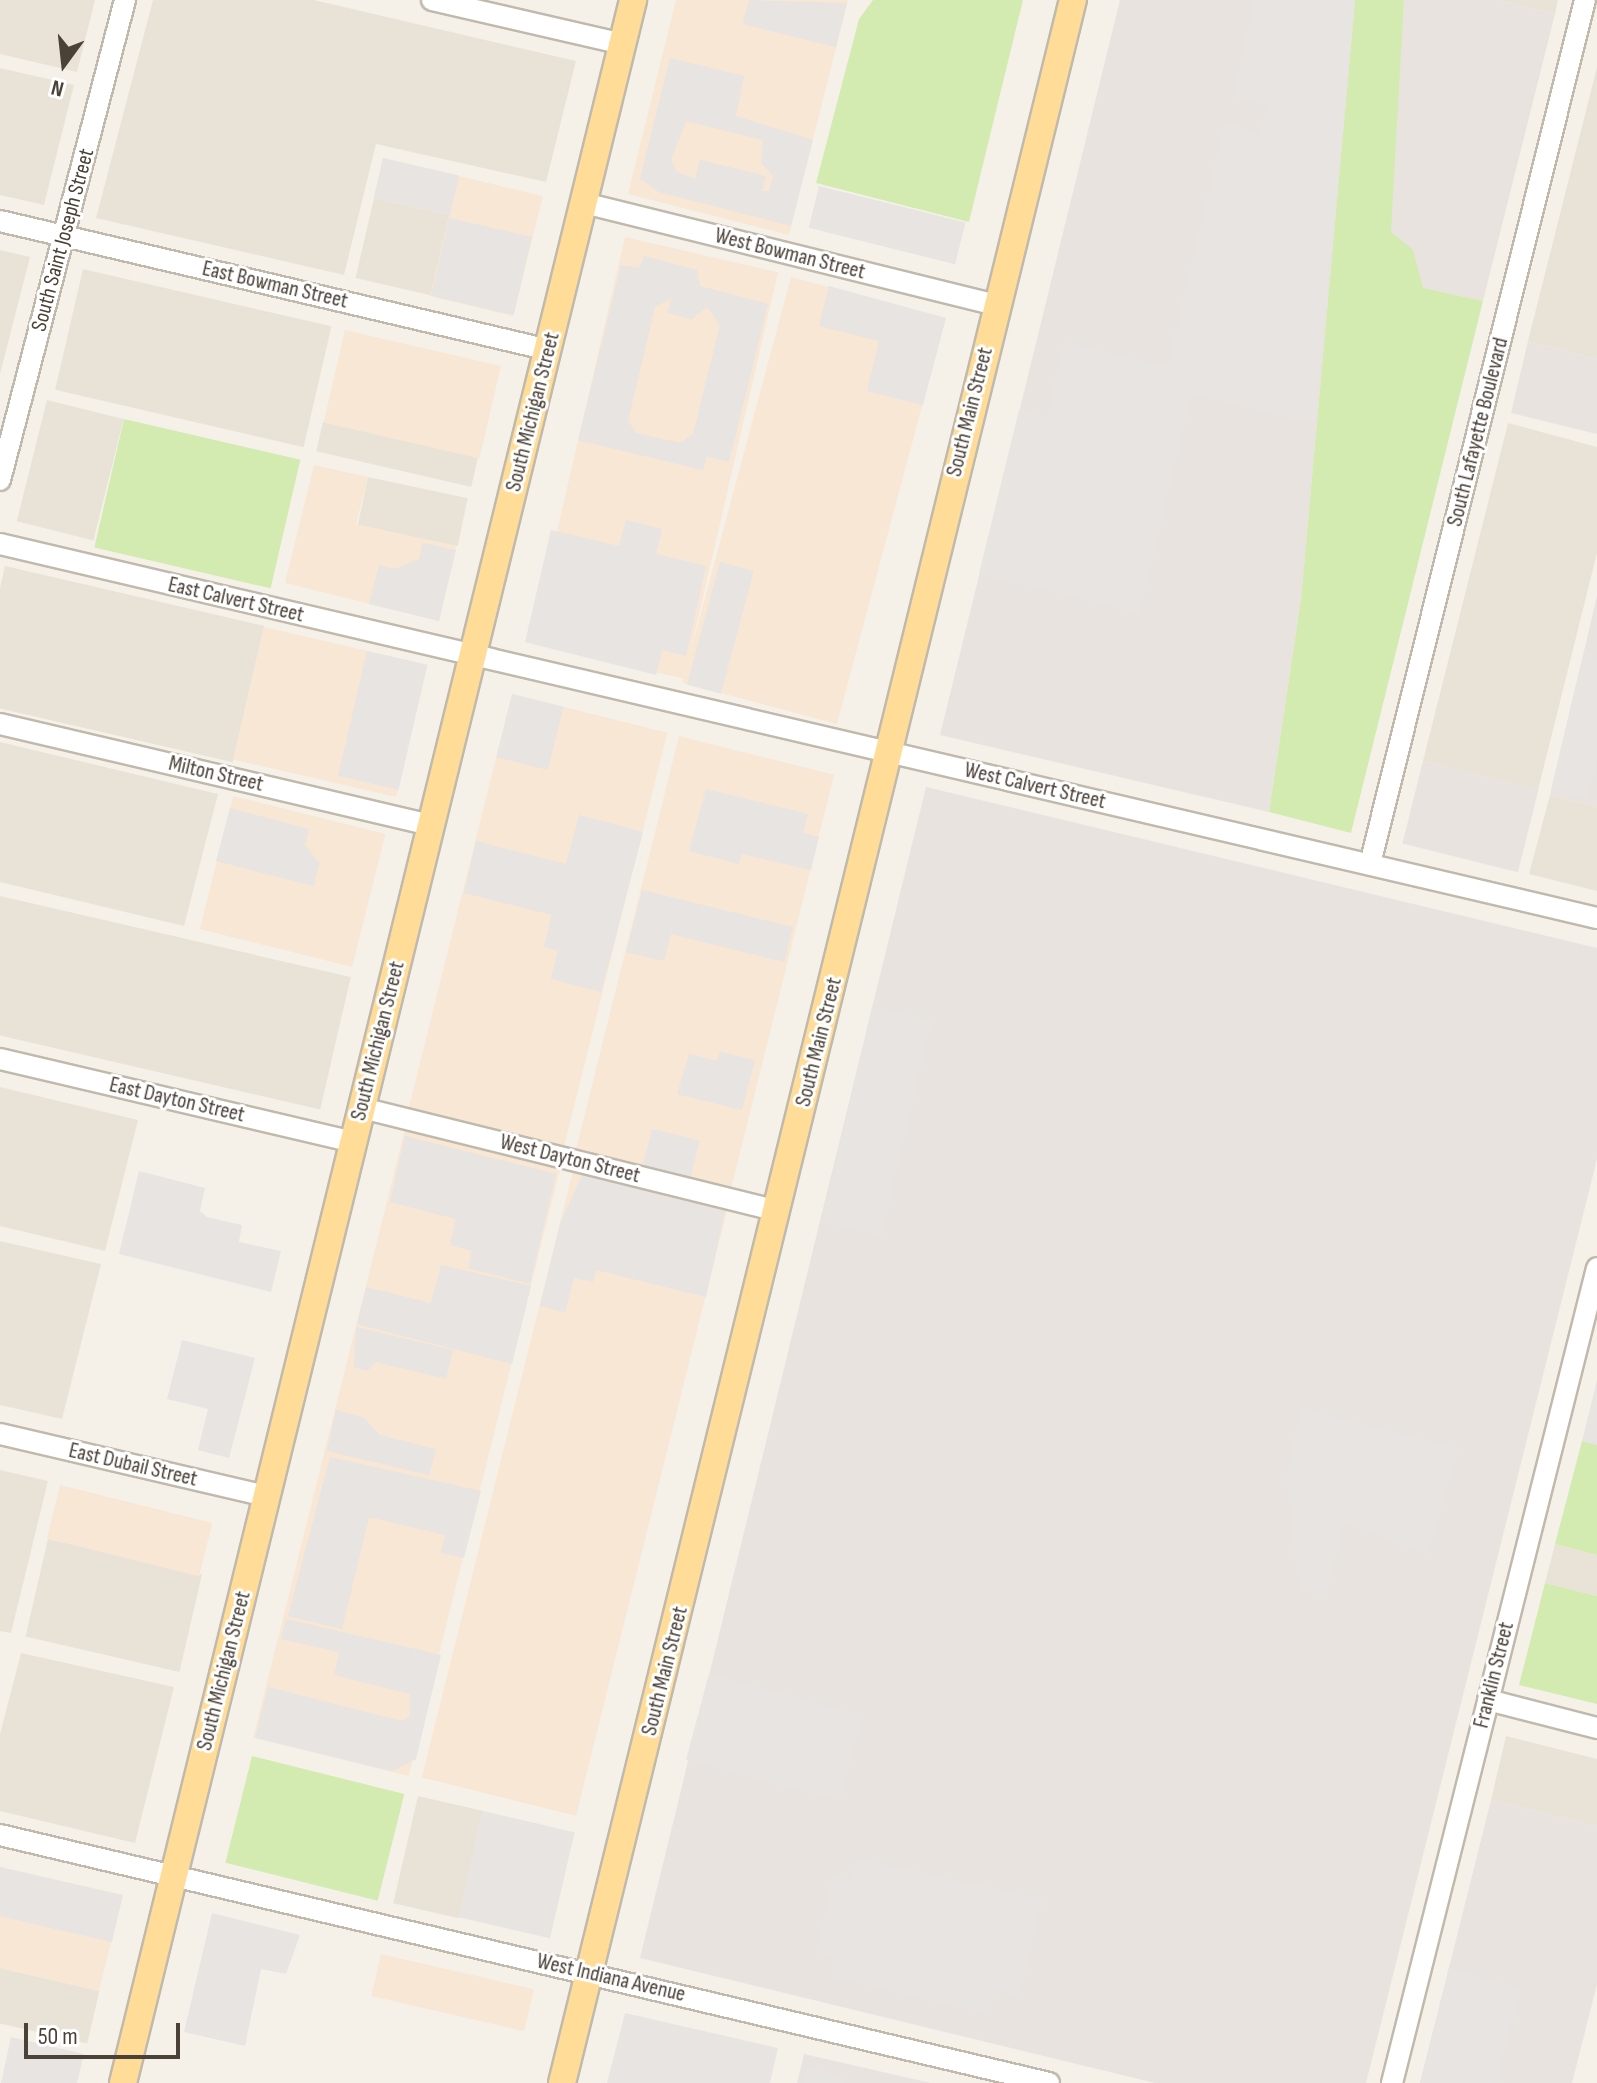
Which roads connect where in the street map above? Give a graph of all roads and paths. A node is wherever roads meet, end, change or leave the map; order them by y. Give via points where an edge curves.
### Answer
1 (125, 0) edge
2 (432, 0) edge
3 (633, 0) edge
4 (1073, 0) edge
5 (1585, 0) edge
6 (622, 44) junction
7 (584, 203) junction
8 (0, 221) edge
9 (64, 237) junction
10 (996, 305) junction
11 (549, 350) junction
12 (0, 480) edge
13 (0, 544) edge
14 (473, 656) junction
15 (0, 724) edge
16 (885, 753) junction
17 (431, 825) junction
18 (1370, 864) junction
19 (1597, 918) edge
20 (0, 1059) edge
21 (362, 1108) junction
22 (353, 1142) junction
23 (778, 1211) junction
24 (1597, 1268) edge
25 (0, 1434) edge
26 (266, 1496) junction
27 (1488, 1700) junction
28 (1597, 1728) edge
29 (0, 1835) edge
30 (173, 1875) junction
31 (590, 1972) junction
32 (986, 2076) edge
33 (123, 2083) edge
34 (562, 2083) edge
35 (1049, 2083) edge
36 (1392, 2083) edge

1 - 9 street, South Saint Joseph Street
2 - 6 street
3 - 6 main road, South Michigan Street
4 - 10 main road, South Main Street
5 - 18 street, South Lafayette Boulevard
6 - 7 main road, South Michigan Street
7 - 10 street, West Bowman Street
7 - 11 main road, South Michigan Street
8 - 9 street, East Bowman Street
9 - 11 street, East Bowman Street
9 - 12 street, South Saint Joseph Street
10 - 16 main road, South Main Street
11 - 14 main road, South Michigan Street
13 - 14 street, East Calvert Street
14 - 16 street, West Calvert Street
14 - 17 main road, South Michigan Street
15 - 17 street, Milton Street
16 - 18 street, West Calvert Street
16 - 23 main road, South Main Street
17 - 21 main road, South Michigan Street
18 - 19 street, West Calvert Street
20 - 22 street, East Dayton Street
21 - 22 main road, South Michigan Street
21 - 23 street, West Dayton Street
22 - 26 main road, South Michigan Street
23 - 31 main road, South Main Street
24 - 27 street, Franklin Street
25 - 26 street, East Dubail Street
26 - 30 main road, South Michigan Street
27 - 28 street
27 - 36 street, Franklin Street
29 - 30 street, West Indiana Avenue
30 - 31 street, West Indiana Avenue
30 - 33 main road, South Michigan Street
31 - 32 street, West Indiana Avenue
31 - 34 main road, South Main Street
32 - 35 street, West Indiana Avenue

